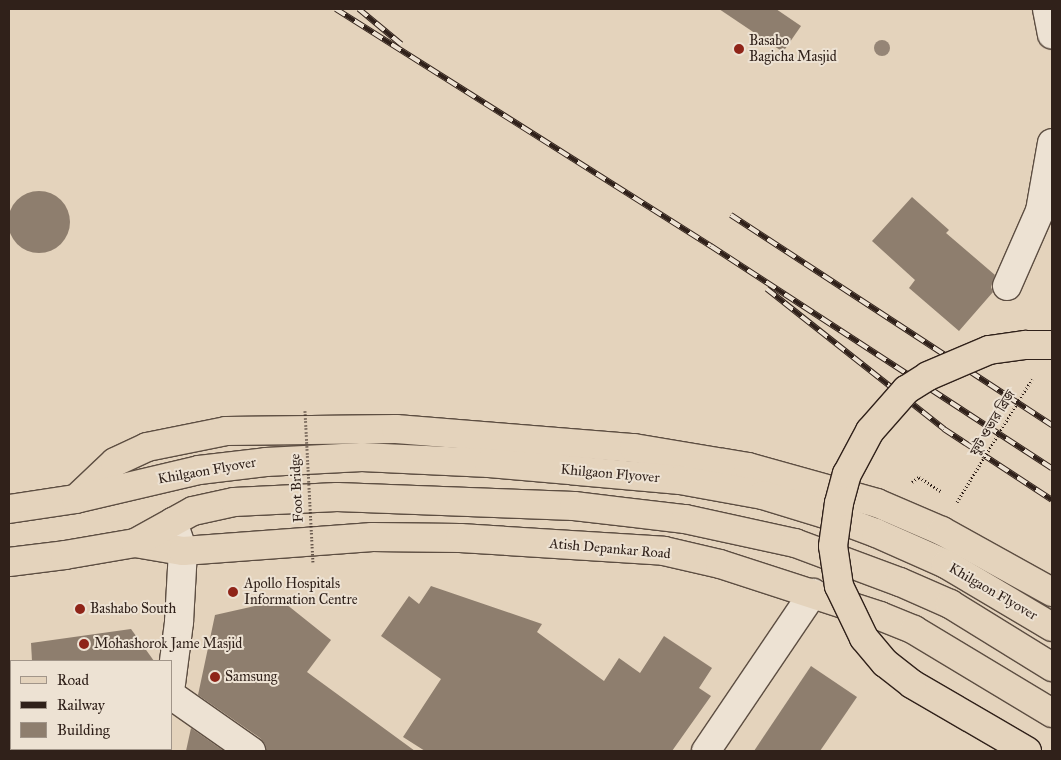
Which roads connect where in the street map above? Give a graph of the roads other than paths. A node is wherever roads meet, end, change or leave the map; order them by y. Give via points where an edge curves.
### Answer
1 (1047, 9) edge
2 (1052, 35) edge
3 (1052, 142) edge
4 (1007, 286) dead end
5 (1052, 345) edge
6 (76, 499) junction
7 (9, 509) edge
8 (183, 517) junction
9 (135, 543) junction
10 (183, 551) junction
11 (9, 562) edge
12 (1052, 592) edge
13 (814, 593) junction
14 (1052, 627) edge
15 (1052, 667) edge
16 (172, 675) edge
17 (172, 696) edge
18 (1052, 713) edge
19 (251, 751) edge
20 (706, 751) edge
21 (1027, 751) edge

1 - 2 street
3 - 4 street via 1040,210
5 - 21 main road, bridge via 988,350 928,376 906,390 870,431 847,474 833,546 839,586 864,638 885,663 912,684
6 - 7 main road
6 - 12 main road via 115,462 147,447 226,431 396,429 634,448 748,467 877,503 942,531
6 - 14 main road, Khilgaon Flyover, bridge via 199,470 362,457 489,463 680,480 763,495 876,533 946,564
8 - 9 main road, Atish Depankar Road
8 - 10 street
8 - 15 main road, bridge via 234,502 356,498 574,506 685,519 794,544 900,582 950,604
9 - 10 main road, Atish Depankar Road
9 - 11 main road, Atish Depankar Road
10 - 13 main road, Atish Depankar Road via 372,537 609,546 664,551 720,564
10 - 16 street
13 - 18 main road, Atish Depankar Road via 914,630
13 - 20 street
17 - 19 street

